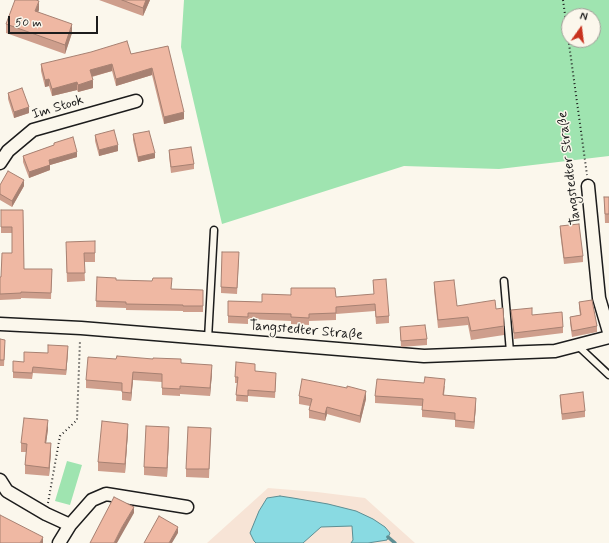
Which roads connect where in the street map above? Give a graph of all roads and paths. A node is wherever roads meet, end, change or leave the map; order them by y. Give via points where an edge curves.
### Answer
1 (563, 0) edge
2 (136, 101) dead end
3 (0, 163) edge
4 (588, 186) joint
5 (214, 230) dead end
6 (504, 281) dead end
7 (0, 324) edge
8 (81, 328) junction
9 (609, 332) edge
10 (609, 337) edge
11 (208, 339) junction
12 (577, 345) junction
13 (510, 352) junction
14 (609, 375) edge
15 (0, 480) edge
16 (187, 506) dead end
17 (46, 514) junction
18 (70, 525) junction
19 (59, 543) edge

1 - 4 path, Tangstedter Straße
2 - 3 street, Im Stook via 33,130 8,151
4 - 9 street, Tangstedter Straße via 600,298
5 - 11 lane
6 - 13 lane
7 - 8 street, Tangstedter Straße
8 - 11 street, Tangstedter Straße
8 - 17 path via 77,420 60,436
10 - 12 street, Tangstedter Straße
11 - 13 street, Tangstedter Straße via 424,356
12 - 13 street, Tangstedter Straße via 555,350
12 - 14 lane
15 - 17 street via 7,491
16 - 18 street via 106,494 92,500
17 - 18 street
18 - 19 street

